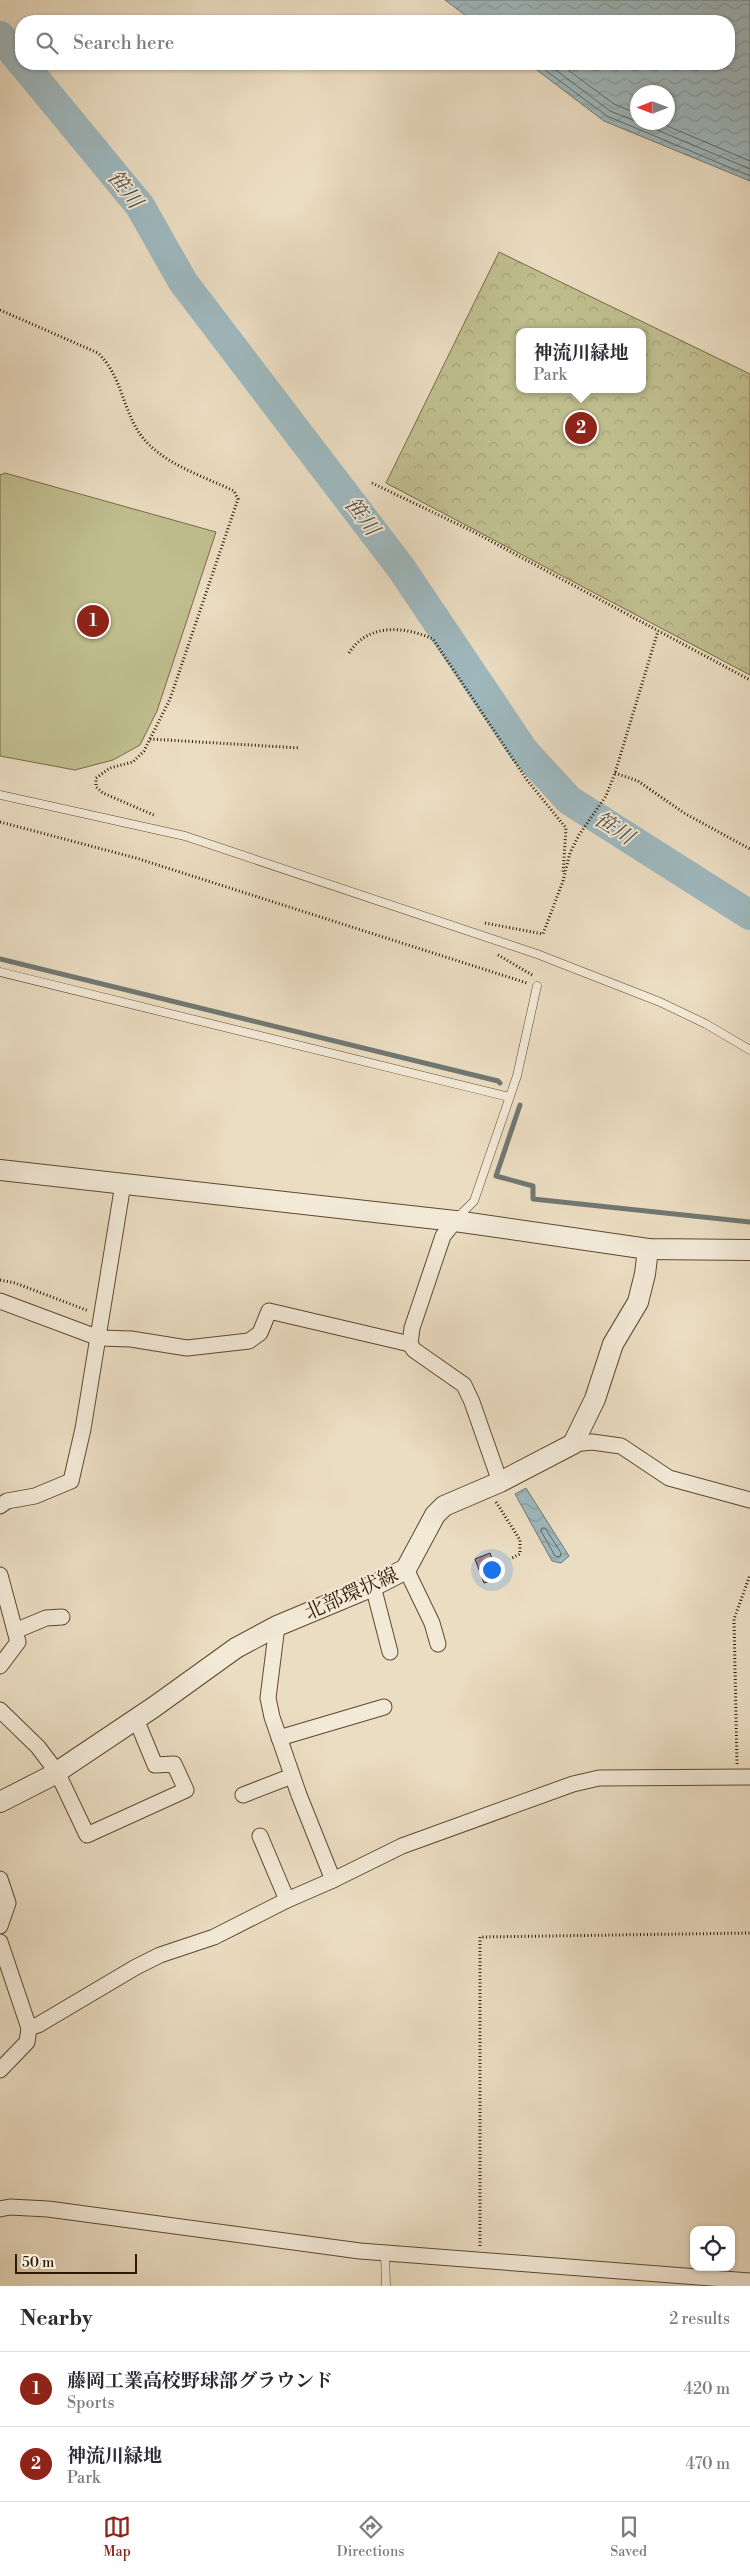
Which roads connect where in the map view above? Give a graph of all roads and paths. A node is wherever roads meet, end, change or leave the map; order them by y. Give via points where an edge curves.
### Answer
1 (0, 310) edge
2 (372, 483) dead end
3 (658, 630) junction
4 (349, 653) dead end
5 (750, 680) edge
6 (150, 739) junction
7 (300, 748) dead end
8 (615, 773) junction
9 (0, 795) edge
10 (164, 820) dead end
11 (0, 822) edge
12 (750, 849) edge
13 (563, 881) junction
14 (480, 922) dead end
15 (0, 972) edge
16 (537, 986) joint
17 (750, 1050) edge
18 (509, 1097) junction
19 (0, 1170) edge
20 (123, 1184) junction
21 (455, 1221) junction
22 (648, 1249) junction
23 (750, 1250) edge
24 (0, 1280) edge
25 (0, 1301) edge
26 (103, 1314) junction
27 (99, 1338) junction
28 (410, 1344) junction
29 (573, 1444) junction
30 (500, 1482) junction
31 (750, 1500) edge
32 (0, 1506) edge
33 (507, 1518) dead end
34 (510, 1559) dead end
35 (406, 1569) junction
36 (0, 1575) edge
37 (750, 1575) edge
38 (373, 1586) junction
39 (62, 1617) dead end
40 (277, 1626) junction
41 (15, 1631) junction
42 (438, 1644) dead end
43 (390, 1652) dead end
44 (0, 1666) edge
45 (384, 1707) dead end
46 (0, 1710) edge
47 (136, 1719) junction
48 (279, 1738) junction
49 (57, 1772) junction
50 (292, 1776) junction
51 (744, 1777) edge
52 (243, 1795) dead end
53 (0, 1802) edge
54 (260, 1836) dead end
55 (0, 1879) edge
56 (333, 1880) junction
57 (287, 1900) junction
58 (0, 1926) edge
59 (750, 1933) edge
60 (0, 1942) edge
61 (29, 2028) junction
62 (0, 2070) edge
63 (0, 2210) edge
64 (385, 2253) junction
65 (480, 2261) junction
66 (750, 2282) edge
67 (386, 2286) edge

1 - 6 path via 98,353 111,365 140,434 159,455 234,491 238,499 170,699
2 - 3 path via 472,531
3 - 5 path
3 - 8 path
4 - 13 path via 356,641 368,633 402,630 433,639 527,780 566,828
6 - 7 path
6 - 10 path via 133,762 100,773 96,787
8 - 12 path via 638,782
8 - 13 path via 606,796 570,853
9 - 17 lane via 185,836 528,951 660,1002
11 - 16 path via 136,858
13 - 14 path via 543,934
15 - 18 lane
16 - 18 lane via 525,1048
18 - 21 lane via 474,1201
19 - 20 street
20 - 21 street
20 - 26 street
21 - 22 street
21 - 28 street via 443,1236 412,1328
22 - 23 street
22 - 29 street via 638,1302 614,1344 595,1399
24 - 26 path via 95,1314
25 - 27 street
26 - 27 street
27 - 28 street via 131,1339 187,1348 249,1341 260,1333 269,1311
27 - 32 street via 71,1481
28 - 30 street via 464,1385
29 - 30 street, 北部環状線
29 - 31 street via 592,1442 621,1446 669,1478
30 - 35 street, 北部環状線 via 444,1506 435,1515
33 - 34 path via 520,1540 520,1554
35 - 38 street, 北部環状線
35 - 42 street via 432,1623
36 - 41 street
37 - 51 path via 734,1619
38 - 40 street, 北部環状線
38 - 43 street
39 - 41 street via 46,1618
40 - 47 street, 北部環状線 via 236,1648
40 - 48 street via 268,1698
41 - 44 street via 18,1642
45 - 48 street
46 - 49 street via 38,1747
47 - 49 street, 北部環状線
47 - 49 street via 155,1765 174,1764 186,1790 87,1835
48 - 50 street
49 - 53 street, 北部環状線
50 - 52 street
50 - 56 street
51 - 56 street via 599,1778 573,1784 402,1846
54 - 57 street
55 - 58 street via 8,1903
56 - 57 street
57 - 61 street via 214,1937 136,1966
59 - 65 path via 480,1937
60 - 61 street
61 - 62 street via 27,2042
63 - 64 street via 10,2207 48,2209 296,2244
64 - 65 street
64 - 67 lane
65 - 66 street

